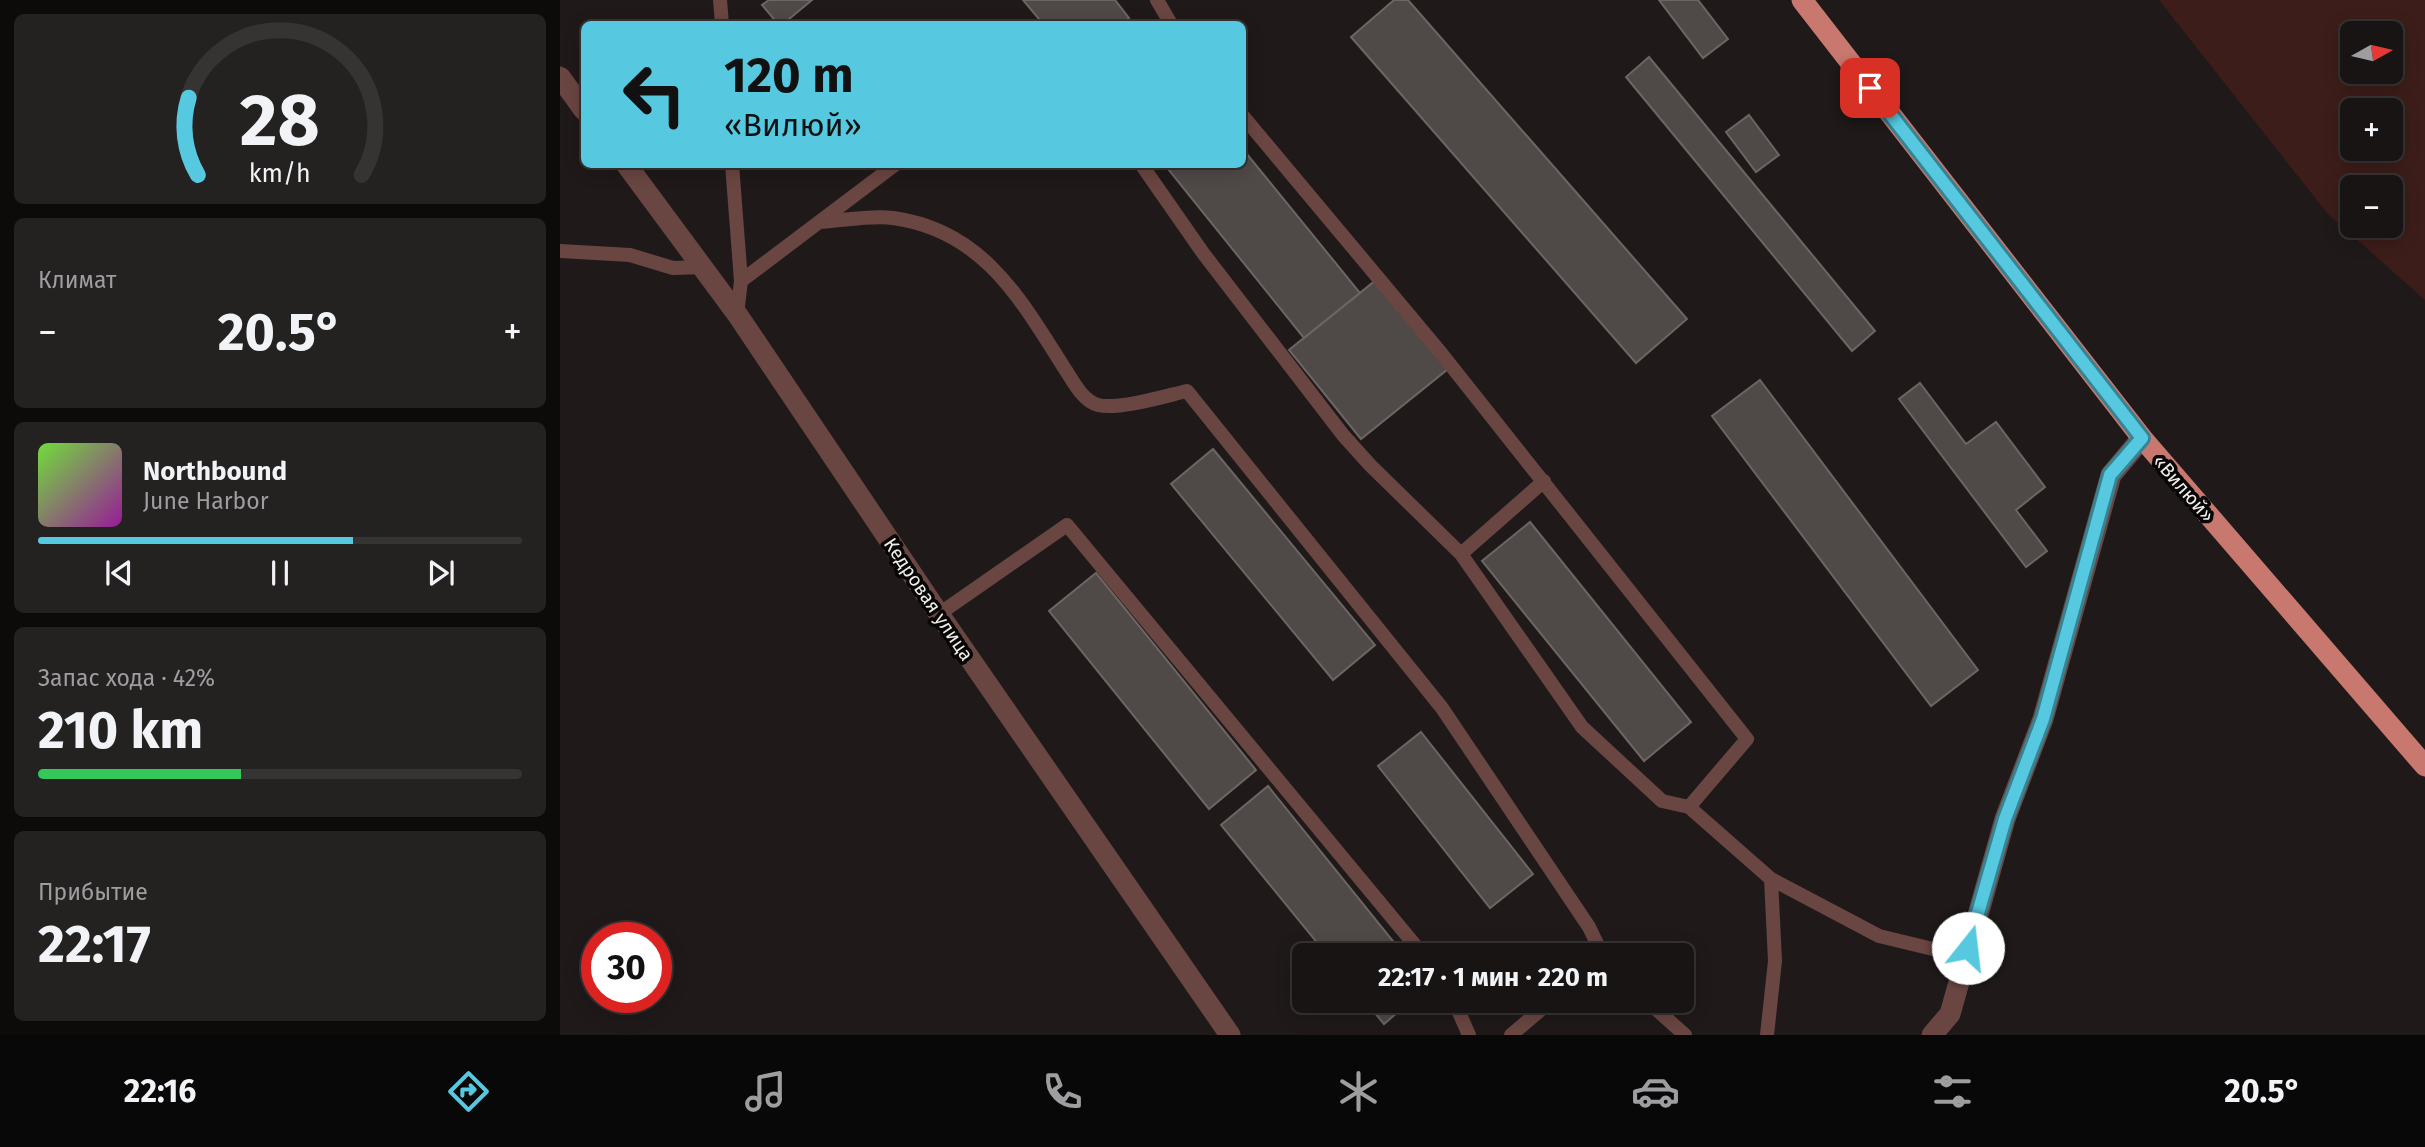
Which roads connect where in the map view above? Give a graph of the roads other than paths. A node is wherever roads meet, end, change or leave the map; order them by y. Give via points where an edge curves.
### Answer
1 (720, 0) edge
2 (1157, 0) edge
3 (1802, 0) edge
4 (722, 21) edge
5 (1169, 21) edge
6 (560, 77) edge
7 (581, 106) edge
8 (1246, 120) edge
9 (629, 168) edge
10 (732, 168) edge
11 (891, 168) edge
12 (1144, 168) edge
13 (818, 222) junction
14 (560, 251) edge
15 (705, 267) junction
16 (740, 281) junction
17 (737, 314) junction
18 (2142, 438) junction
19 (1544, 481) junction
20 (1461, 554) junction
21 (939, 614) junction
22 (2425, 766) edge
23 (1689, 807) junction
24 (1771, 879) junction
25 (1413, 943) edge
26 (1597, 943) edge
27 (1968, 948) junction
28 (1459, 1013) edge
29 (1537, 1013) edge
30 (1660, 1013) edge
31 (1230, 1035) edge
32 (1469, 1035) edge
33 (1511, 1035) edge
34 (1685, 1035) edge
35 (1767, 1035) edge
36 (1932, 1035) edge

1 - 4 lane
2 - 5 lane
3 - 18 highway, «Вилюй»
6 - 7 street
8 - 19 lane
9 - 15 street, Кедровая улица
10 - 16 lane
11 - 13 lane
12 - 20 lane via 1343,435
13 - 16 lane
13 - 26 lane via 892,218 944,234 979,254 1025,306 1079,391 1097,405 1124,405 1187,391 1442,708
14 - 15 lane via 630,255 673,268
15 - 17 street, Кедровая улица
16 - 17 lane
17 - 21 street, Кедровая улица
18 - 22 highway, «Вилюй»
18 - 27 street via 2110,475 2043,719 2005,819
19 - 20 lane
19 - 23 lane via 1747,739
20 - 23 lane via 1582,727 1662,801
21 - 25 lane via 1067,525
21 - 31 street, Кедровая улица
23 - 24 lane
24 - 27 lane via 1879,936 1937,950
24 - 35 lane via 1775,961
27 - 36 street via 1950,1014
28 - 32 lane
29 - 33 lane
30 - 34 lane

